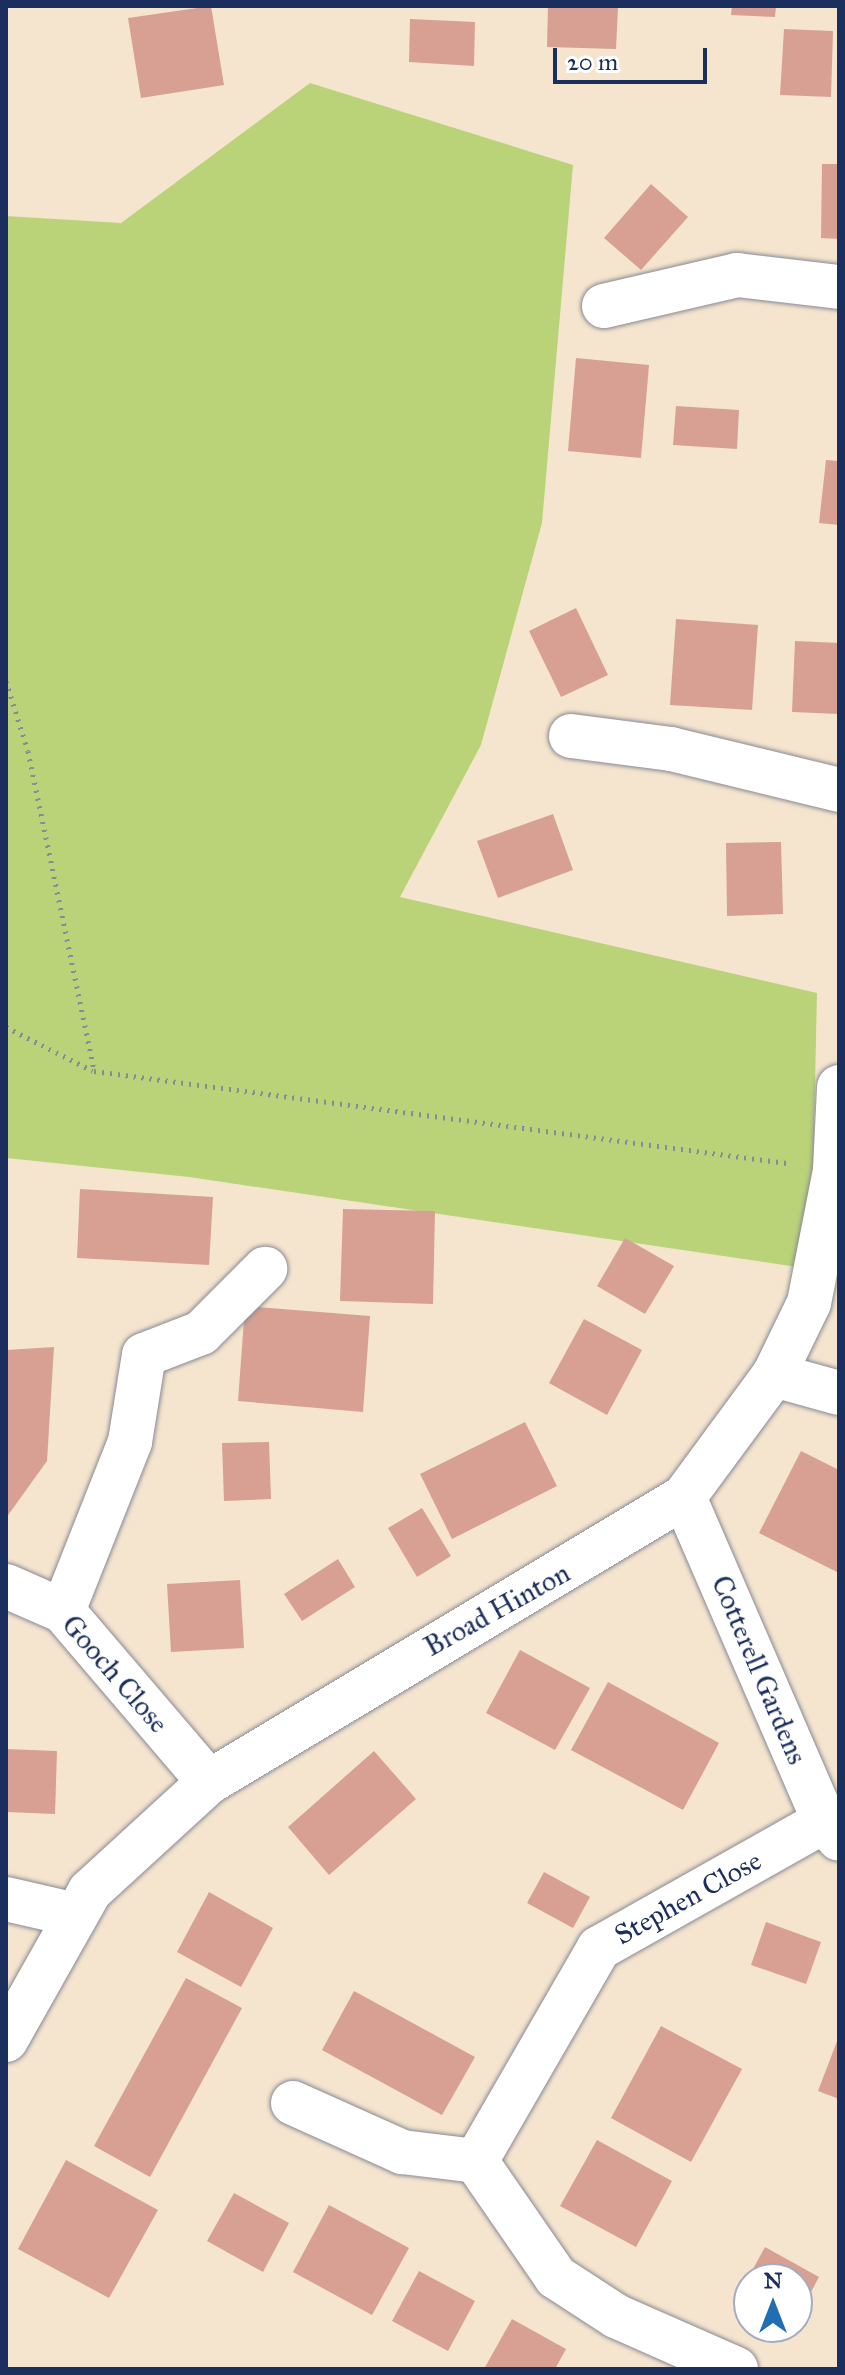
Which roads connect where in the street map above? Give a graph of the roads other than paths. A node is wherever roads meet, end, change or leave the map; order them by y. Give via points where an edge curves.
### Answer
1 (839, 287) edge
2 (604, 306) dead end
3 (571, 736) dead end
4 (839, 790) edge
5 (839, 1087) edge
6 (265, 1269) dead end
7 (774, 1375) junction
8 (839, 1393) edge
9 (684, 1497) junction
10 (6, 1586) edge
11 (63, 1611) junction
12 (209, 1782) junction
13 (832, 1830) edge
14 (6, 1899) edge
15 (76, 1915) junction
16 (6, 2040) edge
17 (293, 2103) dead end
18 (476, 2161) junction
19 (736, 2369) edge

1 - 2 street via 737,275
3 - 4 street via 671,749 791,783
5 - 7 street, Broad Hinton via 835,1170 809,1303
6 - 11 street via 201,1333 144,1355 130,1442
7 - 8 street
7 - 9 street, Broad Hinton
9 - 12 street, Broad Hinton
9 - 13 street, Cotterell Gardens
10 - 11 street, Gooch Close
11 - 12 street, Gooch Close
12 - 15 street, Broad Hinton via 90,1891
13 - 18 street, Stephen Close via 599,1948
14 - 15 street
15 - 16 street, Broad Hinton
17 - 18 street via 402,2152
18 - 19 street via 556,2277 616,2316

